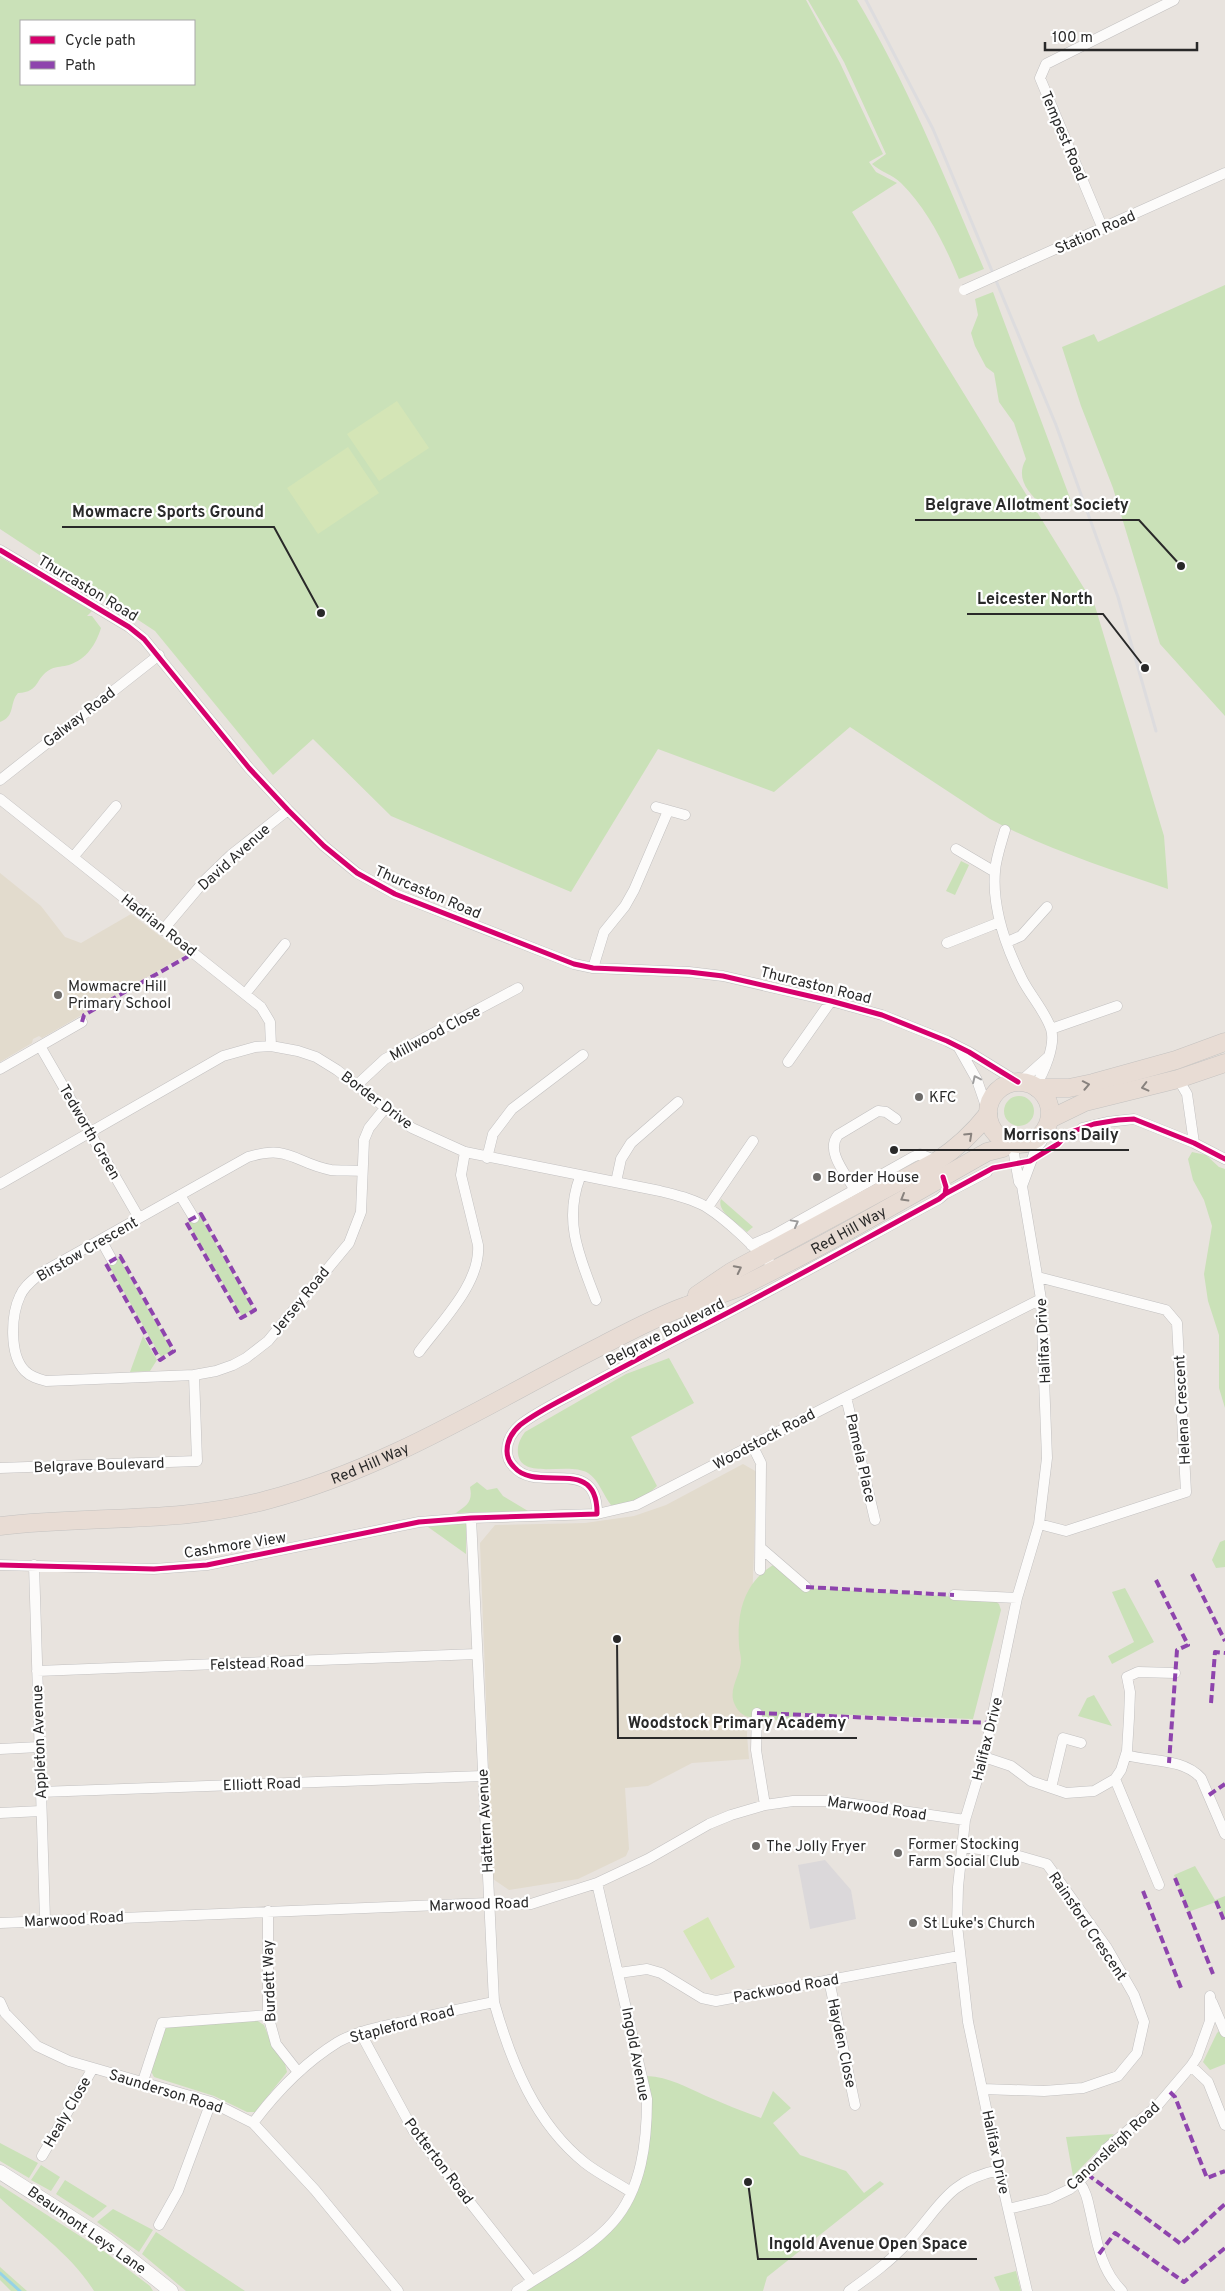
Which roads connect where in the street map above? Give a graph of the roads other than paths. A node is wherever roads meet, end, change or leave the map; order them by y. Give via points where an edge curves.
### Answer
1 (1174, 0) edge
2 (1225, 173) edge
3 (1103, 229) junction
4 (964, 290) dead end
5 (0, 550) edge
6 (159, 655) junction
7 (0, 780) edge
8 (0, 799) edge
9 (116, 806) dead end
10 (656, 808) dead end
11 (288, 810) junction
12 (668, 811) junction
13 (685, 815) dead end
14 (1005, 830) dead end
15 (956, 850) dead end
16 (74, 856) junction
17 (995, 872) junction
18 (1047, 907) dead end
19 (1000, 922) junction
20 (163, 930) junction
21 (1008, 942) junction
22 (946, 943) dead end
23 (285, 944) dead end
24 (593, 968) junction
25 (518, 988) dead end
26 (245, 994) junction
27 (831, 1001) junction
28 (1118, 1006) dead end
29 (82, 1022) dead end
30 (1051, 1029) junction
31 (1225, 1042) edge
32 (40, 1046) junction
33 (270, 1046) junction
34 (959, 1048) junction
35 (568, 1051) dead end
36 (1048, 1057) junction
37 (788, 1062) dead end
38 (1225, 1063) edge
39 (0, 1069) edge
40 (1178, 1079) junction
41 (358, 1084) junction
42 (1028, 1084) junction
43 (678, 1102) dead end
44 (386, 1108) junction
45 (988, 1113) junction
46 (896, 1119) dead end
47 (1046, 1127) junction
48 (1082, 1128) dead end
49 (90, 1132) junction
50 (753, 1140) dead end
51 (1010, 1143) junction
52 (1194, 1144) junction
53 (466, 1152) junction
54 (486, 1158) junction
55 (1225, 1158) edge
56 (362, 1171) junction
57 (986, 1172) dead end
58 (580, 1177) junction
59 (942, 1178) junction
60 (616, 1182) junction
61 (0, 1184) edge
62 (1022, 1186) junction
63 (854, 1189) junction
64 (180, 1195) junction
65 (708, 1208) junction
66 (139, 1218) junction
67 (194, 1218) dead end
68 (101, 1240) junction
69 (763, 1257) junction
70 (112, 1260) dead end
71 (1038, 1277) junction
72 (1041, 1299) junction
73 (596, 1300) dead end
74 (419, 1352) dead end
75 (194, 1375) junction
76 (846, 1397) junction
77 (752, 1445) junction
78 (0, 1468) edge
79 (597, 1514) junction
80 (471, 1518) junction
81 (875, 1520) dead end
82 (0, 1521) edge
83 (27, 1523) junction
84 (1039, 1524) junction
85 (0, 1526) edge
86 (762, 1548) junction
87 (0, 1565) edge
88 (34, 1565) junction
89 (760, 1570) dead end
90 (806, 1587) dead end
91 (954, 1595) dead end
92 (1017, 1598) junction
93 (477, 1654) junction
94 (37, 1671) junction
95 (1175, 1673) dead end
96 (757, 1713) dead end
97 (1081, 1743) dead end
98 (39, 1746) junction
99 (0, 1749) edge
100 (1126, 1755) junction
101 (984, 1757) junction
102 (483, 1776) junction
103 (1115, 1779) junction
104 (1051, 1788) junction
105 (40, 1792) junction
106 (765, 1805) junction
107 (41, 1811) junction
108 (0, 1813) edge
109 (965, 1820) junction
110 (1225, 1834) edge
111 (962, 1848) junction
112 (597, 1884) junction
113 (1159, 1885) dead end
114 (489, 1903) junction
115 (268, 1911) junction
116 (45, 1920) junction
117 (0, 1923) edge
118 (959, 1956) junction
119 (619, 1973) junction
120 (829, 1980) junction
121 (0, 2002) edge
122 (494, 2002) junction
123 (2, 2014) edge
124 (268, 2015) junction
125 (360, 2032) junction
126 (1225, 2032) edge
127 (1192, 2066) junction
128 (93, 2068) junction
129 (298, 2072) junction
130 (142, 2082) junction
131 (983, 2089) junction
132 (211, 2102) junction
133 (855, 2105) dead end
134 (253, 2123) junction
135 (1225, 2125) edge
136 (42, 2156) dead end
137 (999, 2170) junction
138 (0, 2172) edge
139 (1079, 2182) junction
140 (631, 2192) junction
141 (1008, 2209) junction
142 (159, 2225) dead end
143 (532, 2281) junction
144 (171, 2291) edge
145 (398, 2291) edge
146 (517, 2291) edge
147 (849, 2291) edge
148 (1027, 2291) edge
149 (1122, 2291) edge

1 - 3 street, Tempest Road via 1046,64 1040,78
2 - 3 street, Station Road
3 - 4 street, Station Road, bridge
5 - 6 street, Thurcaston Road via 129,627
6 - 7 street, Galway Road
6 - 11 street, Thurcaston Road
8 - 16 street, Hadrian Road
9 - 16 street
10 - 12 street
11 - 20 street, David Avenue via 206,879
11 - 24 street, Thurcaston Road via 356,873 395,894 574,964
12 - 13 street
12 - 24 street via 634,890 604,932
14 - 17 street
15 - 17 street
16 - 20 street, Hadrian Road
17 - 19 street
18 - 21 street via 1021,936
19 - 21 street
19 - 22 street
20 - 26 street, Hadrian Road
21 - 30 street via 1022,979
23 - 26 street
24 - 27 street, Thurcaston Road via 723,976
25 - 41 street, Millwood Close via 385,1059
26 - 33 street, Hadrian Road via 266,1013 270,1022
27 - 34 street, Thurcaston Road via 882,1015
27 - 37 street
28 - 30 street
29 - 32 street
30 - 36 street
42 -> 31 highway via 1069,1088 1093,1083 1176,1060
32 - 39 street
32 - 49 street, Tedworth Green
33 - 41 street, Border Drive via 316,1058
33 - 49 street, Border Drive via 223,1056
34 - 42 street, Thurcaston Road
45 -> 34 street via 977,1080
35 - 54 street via 579,1058 512,1109 494,1134
36 - 42 street
36 - 42 street via 1045,1072
38 - 40 highway
40 -> 47 highway via 1084,1102
40 - 52 street via 1187,1094
41 - 44 street, Border Drive
42 - 45 highway via 1009,1083 994,1094
42 - 47 highway via 1048,1102
43 - 60 street via 631,1143 620,1158
44 - 53 street, Border Drive via 412,1128
44 - 56 street, Jersey Road via 369,1128 364,1140
45 - 51 highway via 994,1131
59 -> 45 highway, Red Hill Way via 955,1149
46 - 63 street via 878,1110 834,1140 833,1150
47 - 51 highway via 1029,1142
47 - 62 street
48 - 52 street via 1134,1119
49 - 61 street, Border Drive
49 - 66 street, Tedworth Green
50 - 65 street
51 - 59 highway, Red Hill Way via 987,1152
51 - 62 street, Halifax Drive
52 - 55 street
53 - 54 street, Border Drive
53 - 74 street via 461,1175 479,1256 470,1282
54 - 58 street, Border Drive
56 - 64 street, Birstow Crescent via 330,1170 280,1152 265,1152
56 - 75 street, Jersey Road via 361,1212 349,1243 284,1322 268,1341 246,1358 221,1370
57 - 59 street
58 - 60 street, Border Drive
58 - 73 street via 572,1212 574,1234
59 - 63 street via 927,1155 920,1154
59 - 69 highway, Red Hill Way via 848,1231
59 - 79 street, Belgrave Boulevard via 755,1299 564,1399 513,1432 506,1452 518,1472 529,1478 578,1479 593,1494
60 - 65 street, Border Drive via 688,1199
62 - 71 street, Halifax Drive
69 -> 63 street via 772,1236
64 - 66 street, Birstow Crescent
64 - 67 street
65 - 69 street, Border Drive
66 - 68 street, Birstow Crescent
68 - 70 street
68 - 75 street, Birstow Crescent via 41,1273 20,1294 14,1320 15,1351 24,1370 34,1378 46,1381
69 - 83 highway, Red Hill Way via 739,1287 683,1307 603,1345 403,1450 327,1483 221,1510 154,1517
71 - 72 street, Halifax Drive
71 - 84 street, Helena Crescent via 1166,1310 1177,1323 1186,1492 1066,1531
72 - 76 street, Woodstock Road
72 - 84 street, Halifax Drive via 1048,1458
75 - 78 street, Belgrave Boulevard via 197,1461
76 - 77 street, Woodstock Road
76 - 81 street, Pamela Place
77 - 79 street, Woodstock Road via 636,1505
77 - 86 street via 761,1463
79 - 80 street, Woodstock Road
80 - 88 street, Cashmore View via 419,1522 207,1565 154,1569
80 - 93 street, Hattern Avenue
82 - 83 highway, Red Hill Way
83 - 85 highway, Red Hill Way
84 - 92 street, Halifax Drive
86 - 89 street
86 - 90 street
87 - 88 street, Cashmore View
88 - 94 street, Appleton Avenue
91 - 92 street
92 - 101 street, Halifax Drive
93 - 94 street, Felstead Road
93 - 102 street, Hattern Avenue
94 - 98 street, Appleton Avenue
95 - 100 street via 1138,1672 1127,1677 1130,1692
96 - 106 street via 756,1750
97 - 104 street via 1063,1738
98 - 99 street
98 - 105 street, Appleton Avenue
100 - 103 street via 1122,1770
100 - 110 street via 1184,1765 1196,1773 1202,1778
101 - 104 street via 1010,1766
101 - 109 street, Halifax Drive
102 - 105 street, Elliott Road
102 - 114 street, Hattern Avenue
103 - 104 street via 1094,1791 1066,1792
103 - 113 street
105 - 107 street, Appleton Avenue
106 - 109 street, Marwood Road via 833,1801
106 - 112 street, Marwood Road via 709,1824
107 - 108 street
107 - 116 street, Appleton Avenue
109 - 111 street, Halifax Drive
111 - 118 street, Halifax Drive via 958,1887
111 - 131 street, Rainsford Crescent via 1006,1852 1047,1864 1107,1948 1134,1995 1144,2022 1138,2053 1118,2076 1083,2088 1044,2092
112 - 114 street, Marwood Road via 531,1904
112 - 119 street, Ingold Avenue
114 - 115 street, Marwood Road
114 - 122 street, Hattern Avenue
115 - 116 street, Marwood Road
115 - 124 street, Burdett Way
116 - 117 street, Marwood Road
118 - 120 street, Packwood Road
118 - 131 street, Halifax Drive via 968,2022
119 - 120 street, Packwood Road via 647,1969 702,1998 716,2001
119 - 140 street, Ingold Avenue via 647,2099 643,2158
120 - 133 street, Hayden Close
121 - 123 street, Saunderson Road
122 - 125 street, Stapleford Road
122 - 140 street, Hattern Avenue via 511,2056 527,2090 556,2135 586,2164
123 - 128 street, Saunderson Road via 37,2046
124 - 129 street, Burdett Way via 276,2044
124 - 130 street via 162,2023
125 - 129 street, Stapleford Road via 339,2041
125 - 143 street, Potterton Road via 412,2130
126 - 127 street, Canonsleigh Road via 1210,1996 1210,2021
127 - 135 street via 1208,2082
127 - 139 street, Canonsleigh Road via 1157,2106 1108,2148
128 - 130 street, Saunderson Road
128 - 136 street, Healy Close
129 - 134 street, Stapleford Road
130 - 132 street, Saunderson Road
131 - 137 street, Halifax Drive
132 - 134 street, Saunderson Road
132 - 142 street via 178,2191
134 - 145 street, Saunderson Road via 315,2190
137 - 141 street, Halifax Drive
137 - 147 street via 965,2180 947,2195 909,2242
138 - 144 street, Beaumont Leys Lane via 108,2241
139 - 141 street, Canonsleigh Road via 1054,2197
139 - 149 street via 1086,2194 1106,2272
140 - 143 street, Ingold Avenue via 614,2222 597,2238
141 - 148 street, Halifax Drive
143 - 146 street, Ingold Avenue

